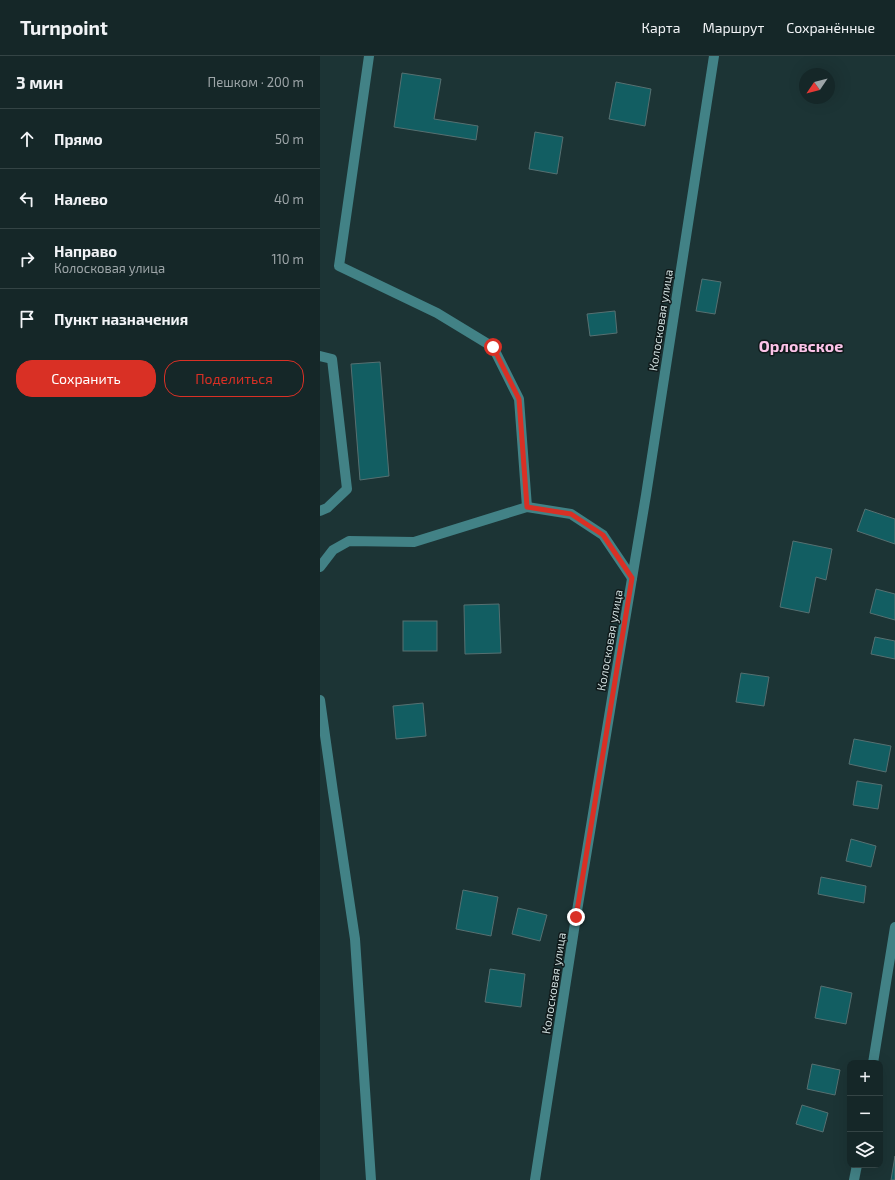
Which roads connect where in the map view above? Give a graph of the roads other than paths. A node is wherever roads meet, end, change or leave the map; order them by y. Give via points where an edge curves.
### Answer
1 (369, 56) edge
2 (714, 56) edge
3 (320, 356) edge
4 (527, 507) junction
5 (320, 511) edge
6 (320, 567) edge
7 (632, 578) junction
8 (320, 700) edge
9 (895, 927) edge
10 (873, 1060) edge
11 (856, 1168) edge
12 (371, 1180) edge
13 (535, 1180) edge
14 (854, 1180) edge

1 - 4 street via 339,266 437,313 493,347 519,399
2 - 7 street, Колосковая улица
3 - 5 street via 332,359 347,489 327,508
4 - 6 street via 414,542 349,541 333,550
4 - 7 street via 571,514 603,535
7 - 13 street, Колосковая улица
8 - 12 street via 355,939
9 - 10 street
11 - 14 street

